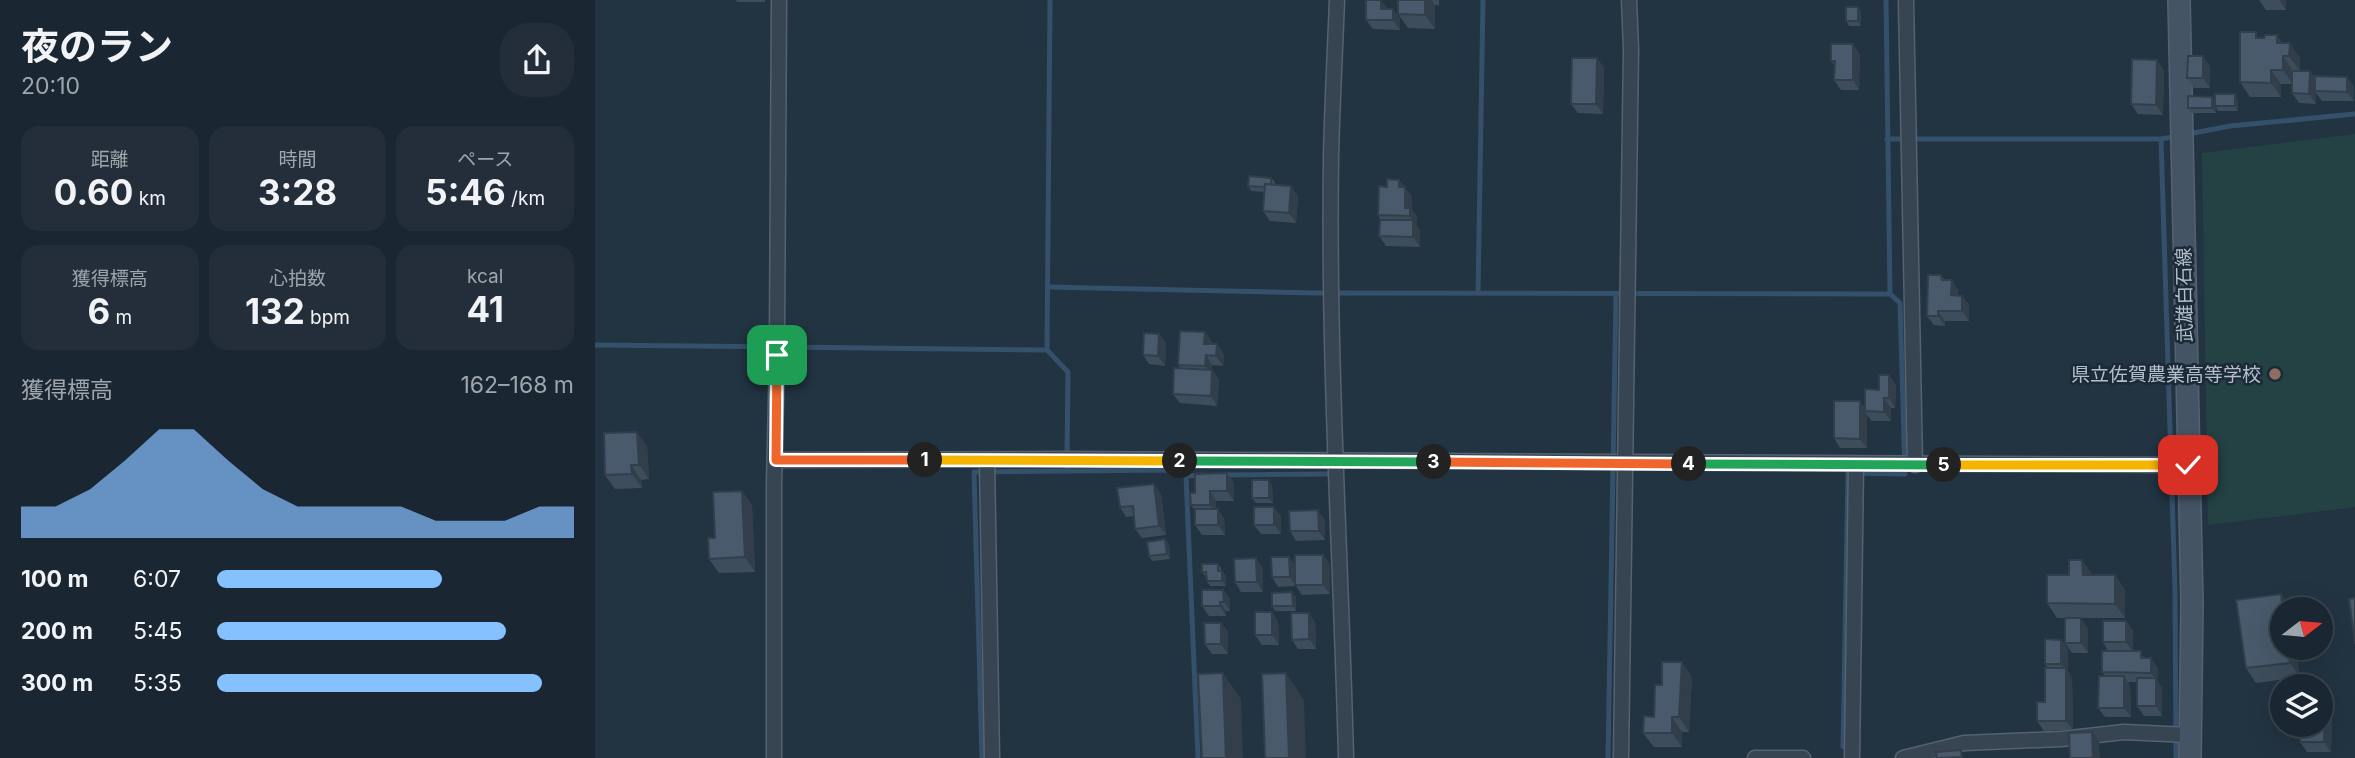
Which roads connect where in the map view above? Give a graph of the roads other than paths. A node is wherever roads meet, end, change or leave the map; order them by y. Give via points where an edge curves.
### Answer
1 (779, 0) edge
2 (1337, 0) edge
3 (1629, 0) edge
4 (1906, 0) edge
5 (2179, 0) edge
6 (777, 338) dead end
7 (777, 355) dead end
8 (776, 460) junction
9 (1335, 462) junction
10 (1617, 463) junction
11 (1908, 465) junction
12 (2177, 465) junction
13 (987, 468) junction
14 (1856, 471) junction
15 (2179, 734) junction
16 (774, 758) edge
17 (992, 758) edge
18 (1346, 758) edge
19 (1621, 758) edge
20 (1755, 758) edge
21 (1803, 758) edge
22 (1852, 758) edge
23 (1903, 758) edge
24 (2190, 758) edge

1 - 6 street
2 - 9 street via 1331,159
3 - 10 street via 1627,294
4 - 11 street
5 - 12 main road, 武雄白石線
7 - 8 street
8 - 13 street
8 - 16 street
9 - 10 street
9 - 13 street via 1066,459
9 - 18 street
10 - 14 street
10 - 19 street
11 - 12 street
11 - 14 street
12 - 15 main road, 武雄白石線 via 2192,603
13 - 17 street
14 - 22 street
15 - 23 street via 2124,732 1964,743
15 - 24 main road, 武雄白石線
20 - 21 street

